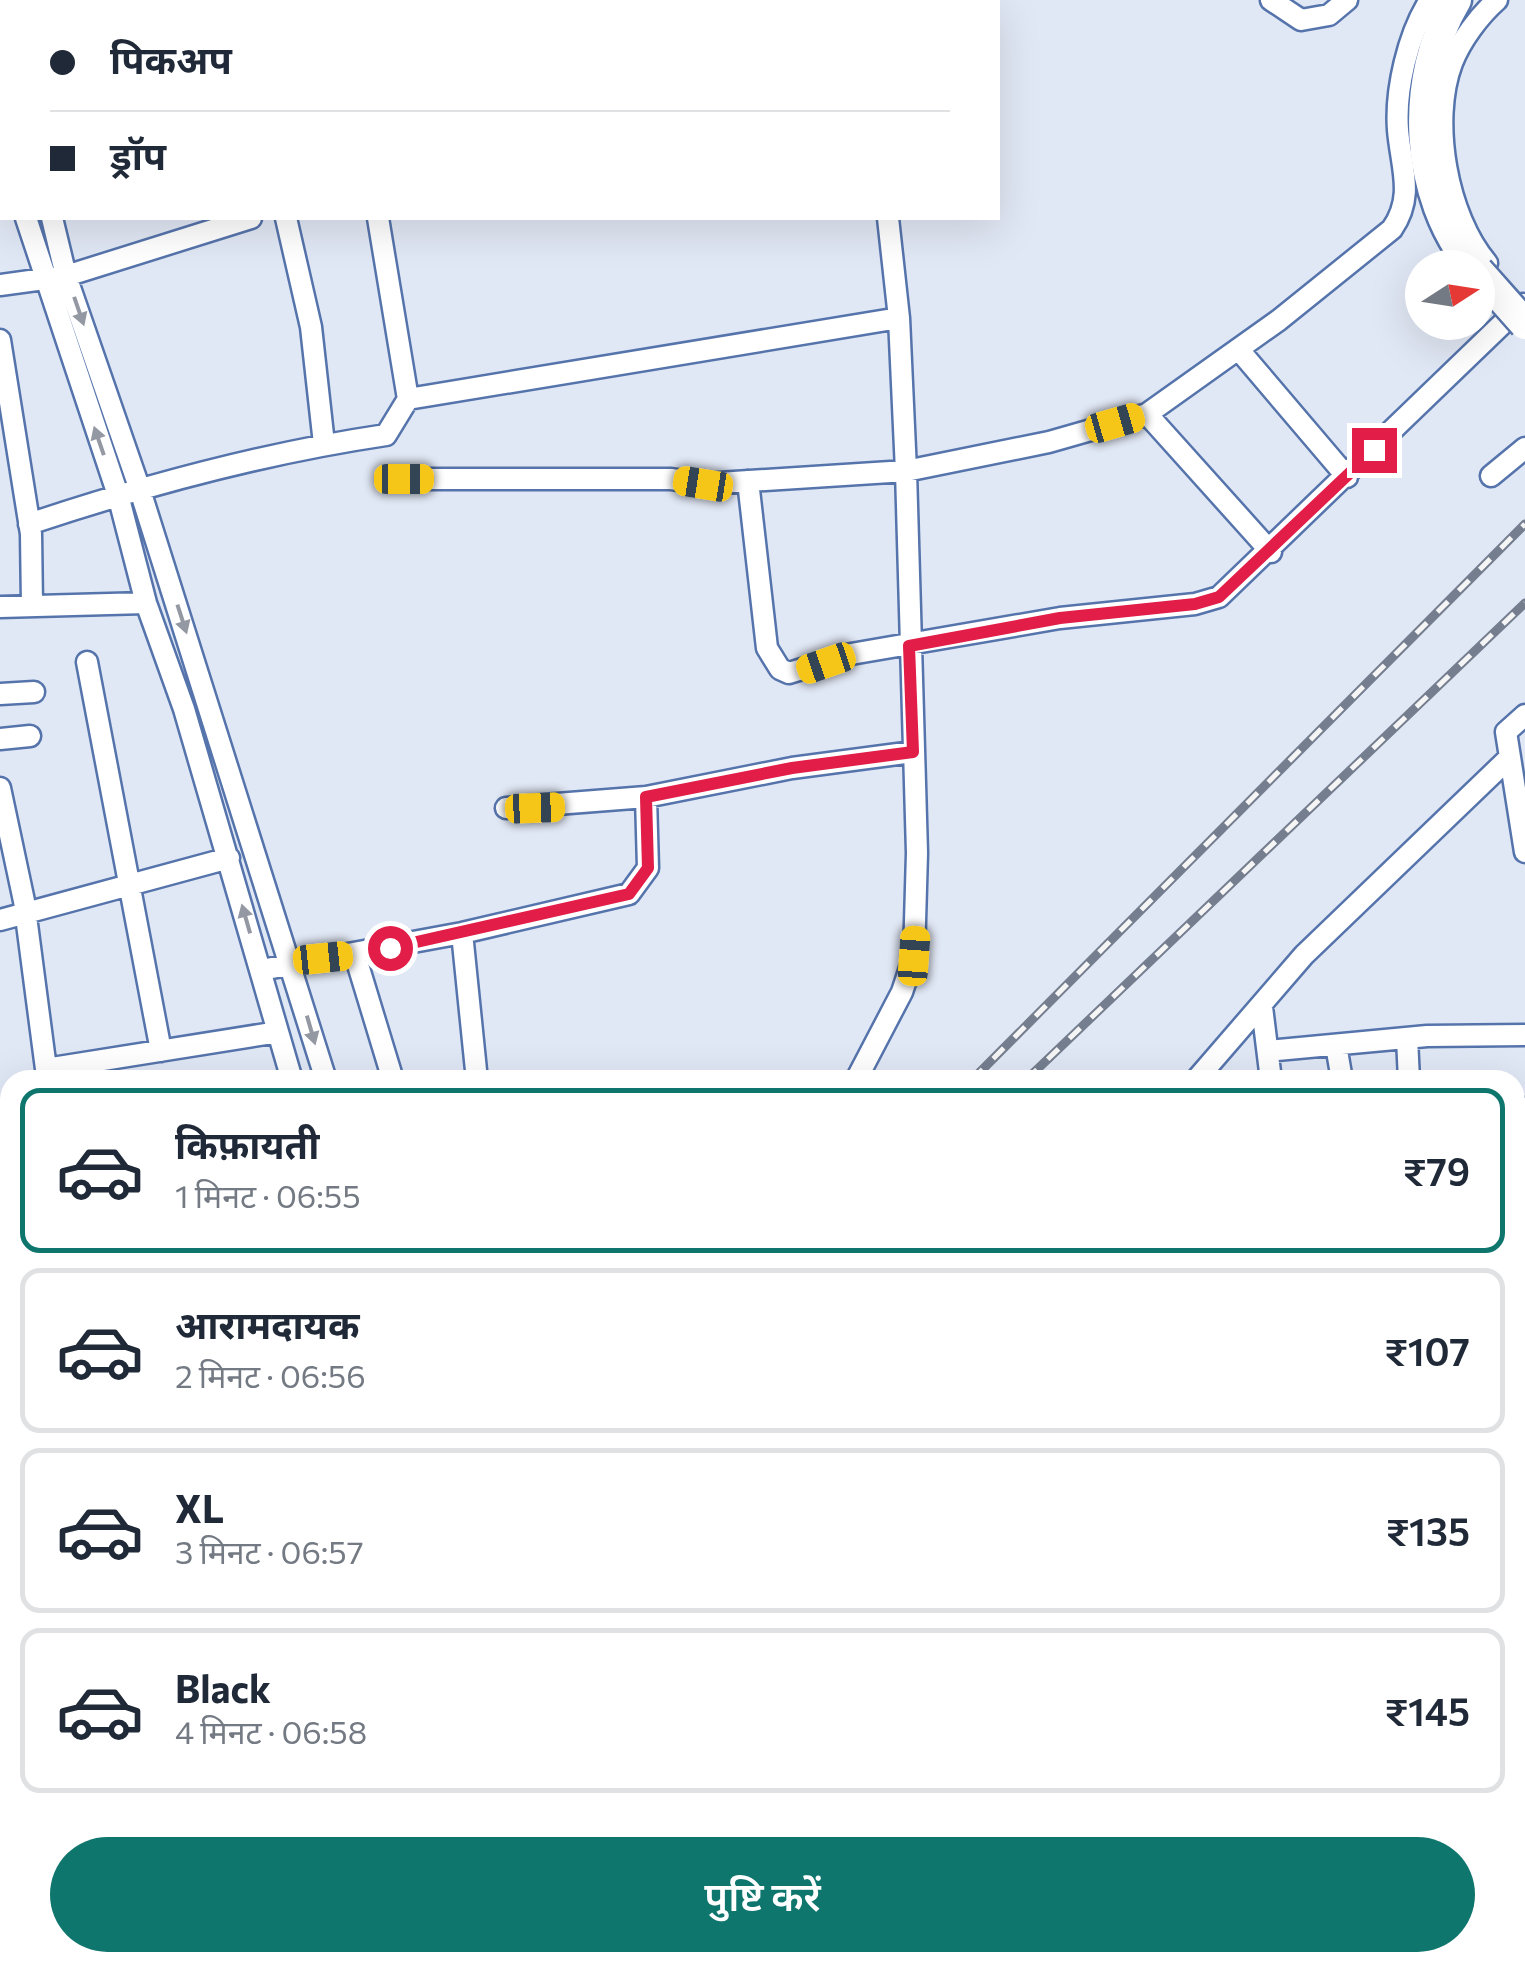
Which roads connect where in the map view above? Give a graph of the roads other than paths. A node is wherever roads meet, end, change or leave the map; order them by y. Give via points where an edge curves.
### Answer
1 (1271, 0) edge
2 (1347, 0) edge
3 (1430, 0) edge
4 (1456, 0) edge
5 (1497, 0) edge
6 (27, 220) edge
7 (52, 220) edge
8 (244, 220) edge
9 (286, 220) edge
10 (378, 220) edge
11 (888, 220) edge
12 (1460, 250) edge
13 (66, 276) junction
14 (43, 280) junction
15 (0, 285) edge
16 (1495, 285) edge
17 (1524, 310) edge
18 (899, 318) junction
19 (0, 340) edge
20 (1238, 350) junction
21 (408, 399) junction
22 (1147, 414) junction
23 (324, 444) junction
24 (1525, 448) edge
25 (906, 471) junction
26 (1491, 476) dead end
27 (1347, 477) junction
28 (404, 479) dead end
29 (748, 481) junction
30 (139, 487) junction
31 (118, 495) junction
32 (29, 524) junction
33 (1271, 552) junction
34 (146, 603) junction
35 (32, 605) junction
36 (0, 606) edge
37 (909, 646) junction
38 (87, 662) dead end
39 (34, 692) dead end
40 (0, 694) edge
41 (1525, 715) edge
42 (30, 736) dead end
43 (0, 739) edge
44 (913, 752) junction
45 (1509, 758) junction
46 (0, 788) edge
47 (646, 797) junction
48 (506, 808) dead end
49 (1522, 820) edge
50 (1525, 852) edge
51 (229, 858) junction
52 (130, 883) junction
53 (26, 914) junction
54 (0, 920) edge
55 (462, 933) junction
56 (355, 955) junction
57 (291, 962) junction
58 (261, 970) junction
59 (1262, 1007) junction
60 (278, 1032) junction
61 (1525, 1035) edge
62 (1407, 1038) junction
63 (1336, 1044) junction
64 (160, 1051) junction
65 (1268, 1051) junction
66 (289, 1070) edge
67 (323, 1070) edge
68 (390, 1070) edge
69 (477, 1070) edge
70 (861, 1070) edge
71 (1202, 1070) edge
72 (1270, 1070) edge
73 (1340, 1070) edge
74 (1408, 1070) edge

1 - 2 street via 1301,20 1316,20
3 - 20 street via 1405,65 1398,127 1404,212 1392,229
4 - 12 highway via 1442,23 1426,83 1423,141
5 - 17 street via 1452,63 1444,141 1462,217 1480,254
6 - 14 street
7 - 13 street
8 - 13 street
9 - 23 street via 312,327
10 - 21 street
11 - 18 street
13 - 14 street
13 -> 30 street
14 - 15 street
31 -> 14 street
16 - 17 highway, bridge
17 - 27 street
18 - 21 street
18 - 25 street
19 - 32 street
20 - 22 street
20 - 27 street
21 - 23 street via 386,435
22 - 25 street
22 - 33 street
23 - 30 street
24 - 26 street
25 - 29 street
25 - 37 street
27 - 33 street
28 - 29 street
29 - 37 street via 767,648 780,669 800,672 852,654
30 - 31 street
30 -> 57 street
31 - 32 street
31 - 34 street
32 - 35 street
33 - 37 street via 1208,602 1060,618
34 - 35 street
34 - 51 street
35 - 36 street
37 - 44 street
38 - 52 street
39 - 40 street
41 - 45 street via 1506,732
42 - 43 street
44 - 47 street
44 - 70 street via 914,956
45 - 49 street
45 - 59 street via 1304,955
46 - 53 street
47 - 48 street
47 - 55 street via 648,868 637,889
49 - 50 street
51 - 52 street
58 -> 51 street
52 - 53 street
52 - 64 street
53 - 54 street
53 - 64 street via 46,1070
55 - 56 street
55 - 69 street
56 - 57 street
56 - 68 street
57 - 58 street
57 -> 67 street
58 - 60 street
59 - 65 street
59 - 71 street
60 - 64 street
60 - 66 street
61 - 62 street
62 - 63 street
62 - 74 street
63 - 65 street
63 - 73 street
65 - 72 street

